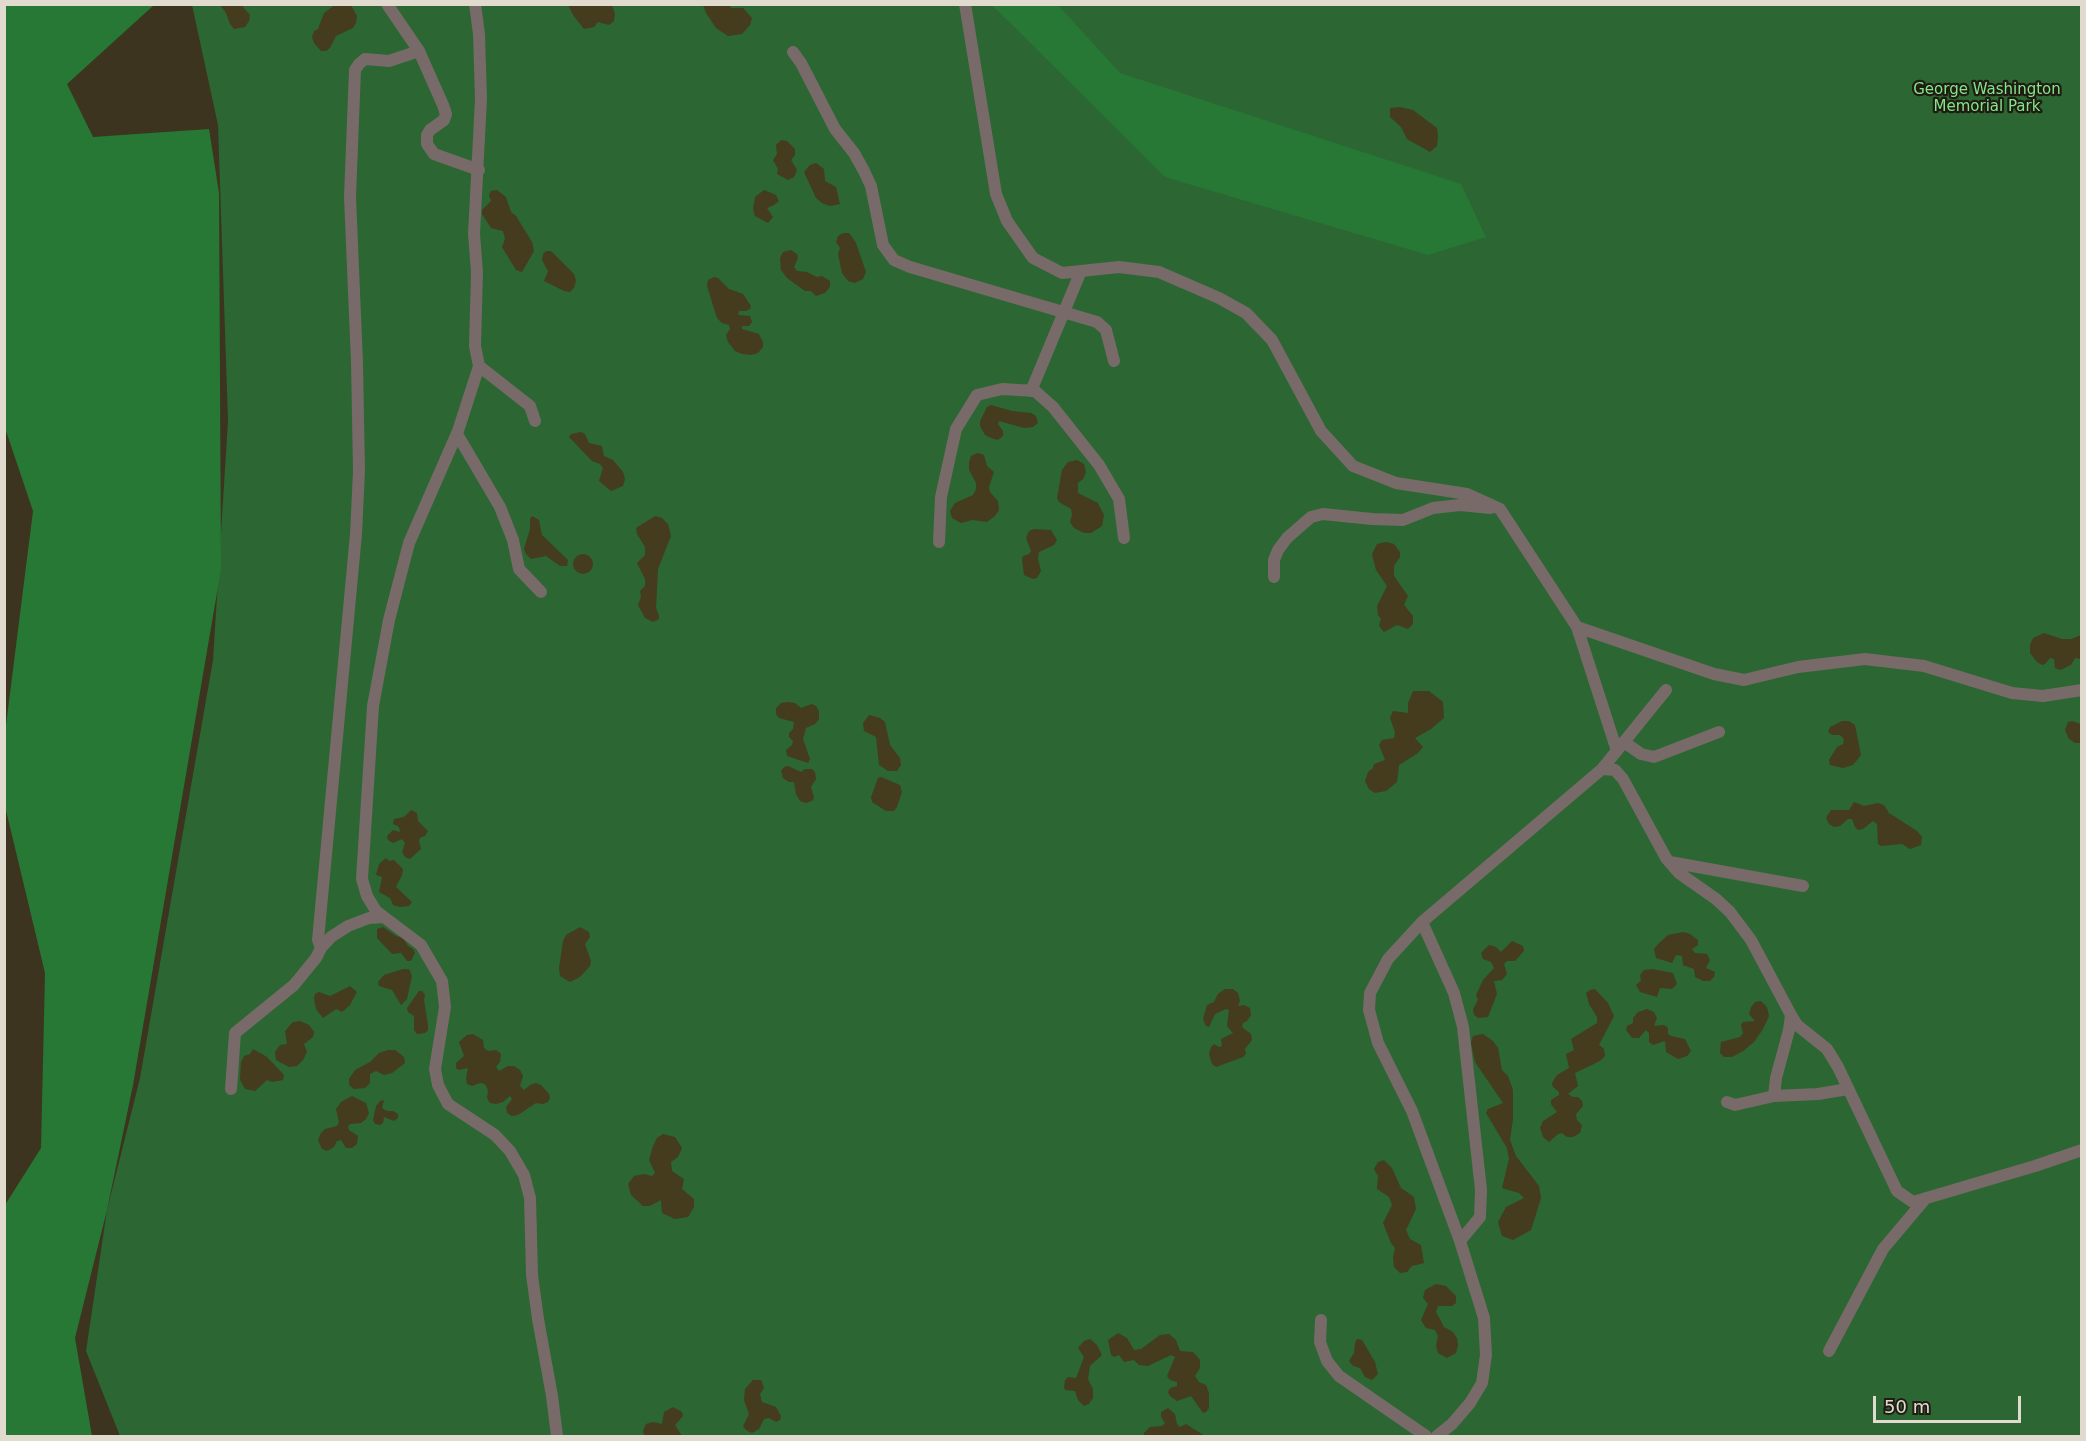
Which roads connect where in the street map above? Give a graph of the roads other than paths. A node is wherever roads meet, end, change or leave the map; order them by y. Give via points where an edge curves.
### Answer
1 (387, 4) edge
2 (475, 4) edge
3 (965, 4) edge
4 (419, 51) junction
5 (793, 52) dead end
6 (479, 170) junction
7 (1082, 271) junction
8 (1065, 312) junction
9 (1114, 361) dead end
10 (479, 366) junction
11 (1031, 391) junction
12 (536, 421) dead end
13 (457, 434) junction
14 (1500, 509) junction
15 (1124, 538) dead end
16 (939, 542) dead end
17 (1274, 577) dead end
18 (542, 592) dead end
19 (1577, 627) junction
20 (1666, 690) dead end
21 (2082, 690) edge
22 (1719, 732) dead end
23 (1621, 747) junction
24 (1602, 769) junction
25 (1670, 862) junction
26 (1803, 886) dead end
27 (384, 917) junction
28 (1422, 922) junction
29 (321, 948) junction
30 (1791, 1016) junction
31 (231, 1089) dead end
32 (1848, 1089) junction
33 (1774, 1096) junction
34 (1726, 1102) dead end
35 (2082, 1150) edge
36 (1926, 1197) junction
37 (1460, 1241) junction
38 (1321, 1320) dead end
39 (1829, 1351) dead end
40 (557, 1437) edge
41 (1426, 1437) edge
42 (1437, 1437) edge

1 - 4 lane
2 - 6 lane via 481,99
3 - 7 lane via 996,194 1007,221 1033,258 1062,273
4 - 6 lane via 446,114 444,120 430,129 427,144 434,154
4 - 29 lane via 389,61 365,59 355,70 350,197 357,362 357,524 318,940
5 - 8 lane via 835,129 864,171 871,186 883,245 894,260
6 - 10 lane via 474,234
7 - 8 lane
7 - 14 lane via 1119,267 1159,272 1246,313 1272,340 1321,431 1353,466 1396,483 1467,494
8 - 9 lane via 1097,322 1106,330
8 - 11 lane
10 - 12 lane via 530,406
10 - 13 lane
11 - 15 lane via 1053,407 1099,465 1119,499
11 - 16 lane via 1002,389 977,394 956,429 941,497
13 - 18 lane via 500,507 519,569
13 - 27 lane via 409,543 373,706 362,879 367,896
14 - 17 lane via 1460,505 1433,508 1403,520 1323,514 1311,517 1278,550
14 - 19 lane
19 - 21 lane via 1714,674 1744,680 1797,667 1865,659 1924,666 2012,693 2043,696
19 - 23 lane
20 - 23 lane
22 - 23 lane via 1654,757
23 - 24 lane
24 - 25 lane via 1615,770 1623,779
24 - 28 lane
25 - 26 lane
25 - 30 lane via 1730,912 1751,940
27 - 29 lane via 348,926
27 - 40 lane via 421,945 442,981 445,1007 435,1069 448,1104 495,1135 524,1175 530,1198 535,1297
28 - 37 lane via 1455,993 1463,1027 1481,1190 1480,1217
28 - 37 lane via 1388,959 1370,993 1369,1010 1378,1043 1412,1111
29 - 31 lane via 294,985 235,1033
30 - 32 lane via 1827,1049
30 - 33 lane
32 - 33 lane
32 - 36 lane via 1897,1191 1913,1202
33 - 34 lane via 1735,1105
35 - 36 lane
36 - 39 lane via 1883,1249
37 - 42 lane via 1484,1318 1485,1365 1482,1383 1470,1403
38 - 41 lane via 1320,1342 1327,1361 1339,1376

